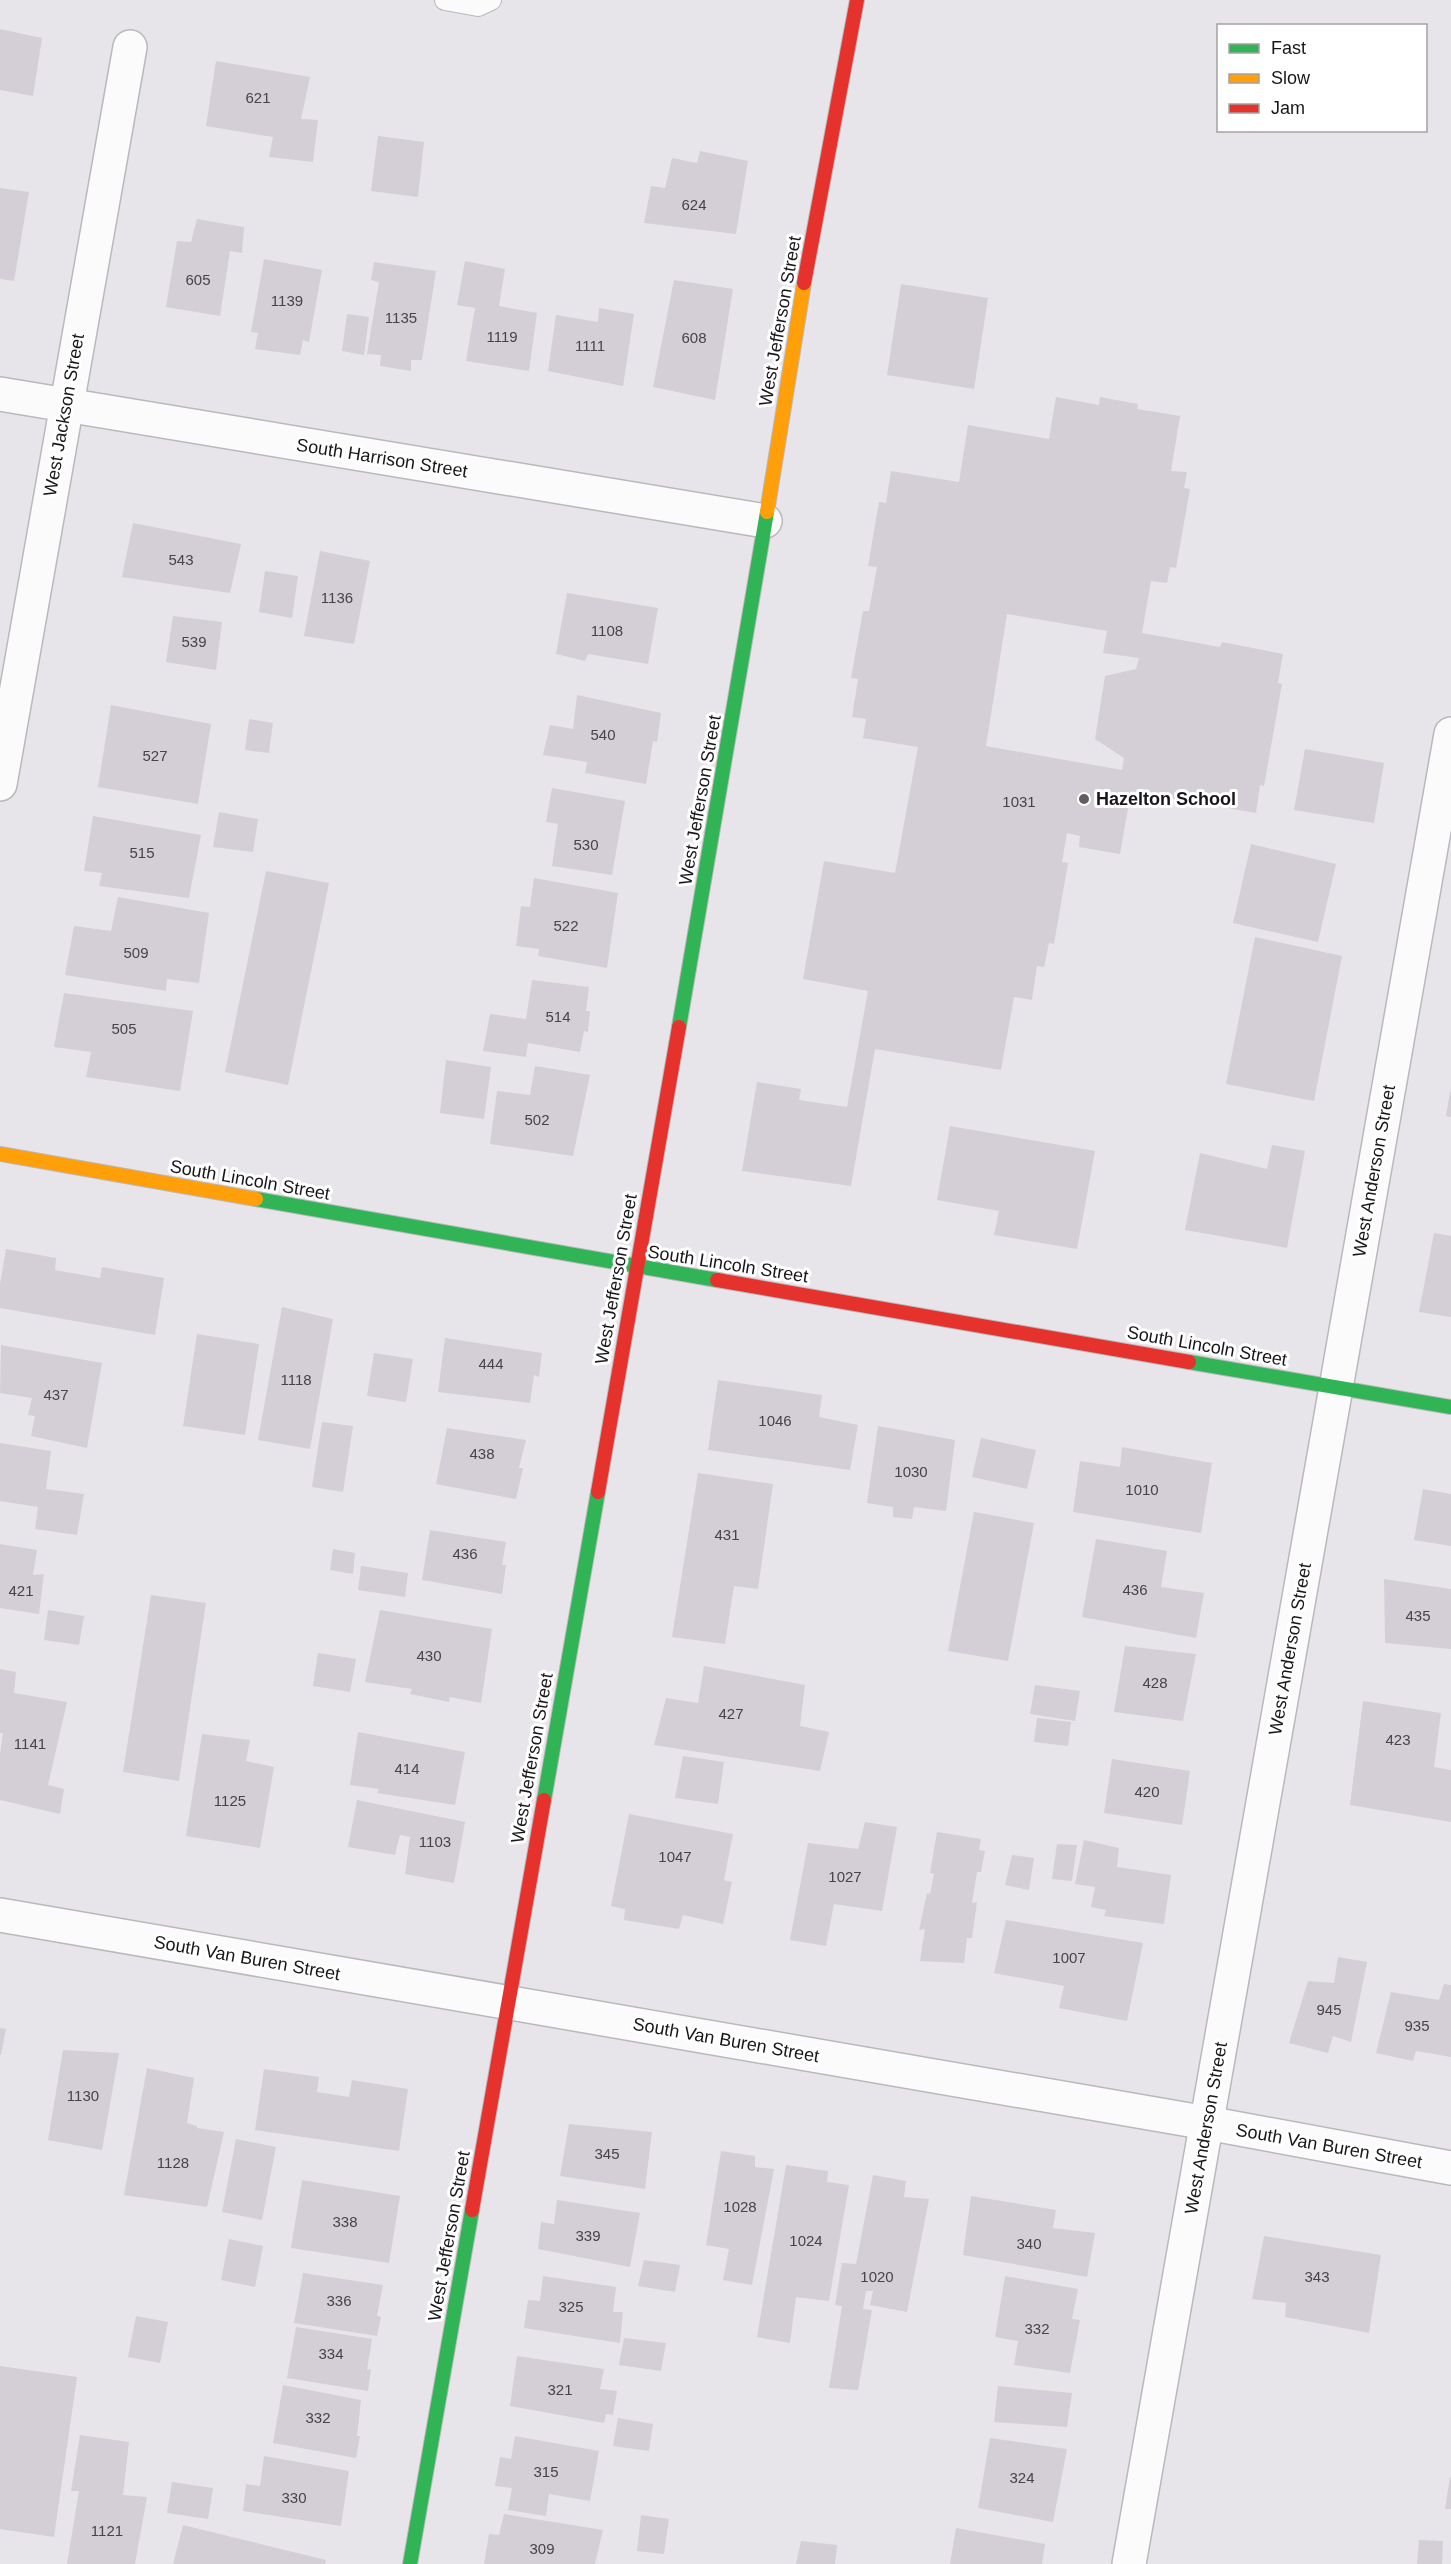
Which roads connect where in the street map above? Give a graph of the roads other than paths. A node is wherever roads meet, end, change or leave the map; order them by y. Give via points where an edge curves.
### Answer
1 (445, 0) edge
2 (491, 0) edge
3 (856, 0) edge
4 (130, 46) dead end
5 (0, 394) edge
6 (66, 406) junction
7 (765, 521) junction
8 (1451, 734) edge
9 (0, 784) edge
10 (0, 1154) edge
11 (636, 1267) junction
12 (1336, 1387) junction
13 (1451, 1407) edge
14 (0, 1916) edge
15 (508, 2003) junction
16 (1207, 2123) junction
17 (1451, 2168) edge
18 (410, 2564) edge
19 (1129, 2564) edge

1 - 2 lane via 478,6
3 - 7 street, West Jefferson Street
4 - 6 street, West Jackson Street
5 - 6 street, South Harrison Street
6 - 7 street, South Harrison Street
6 - 9 street, West Jackson Street
7 - 11 street, West Jefferson Street
8 - 12 street, West Anderson Street
10 - 11 street, South Lincoln Street
11 - 12 street, South Lincoln Street
11 - 15 street, West Jefferson Street
12 - 13 street, South Lincoln Street
12 - 16 street, West Anderson Street
14 - 15 street, South Van Buren Street
15 - 16 street, South Van Buren Street
15 - 18 street, West Jefferson Street
16 - 17 street, South Van Buren Street
16 - 19 street, West Anderson Street

